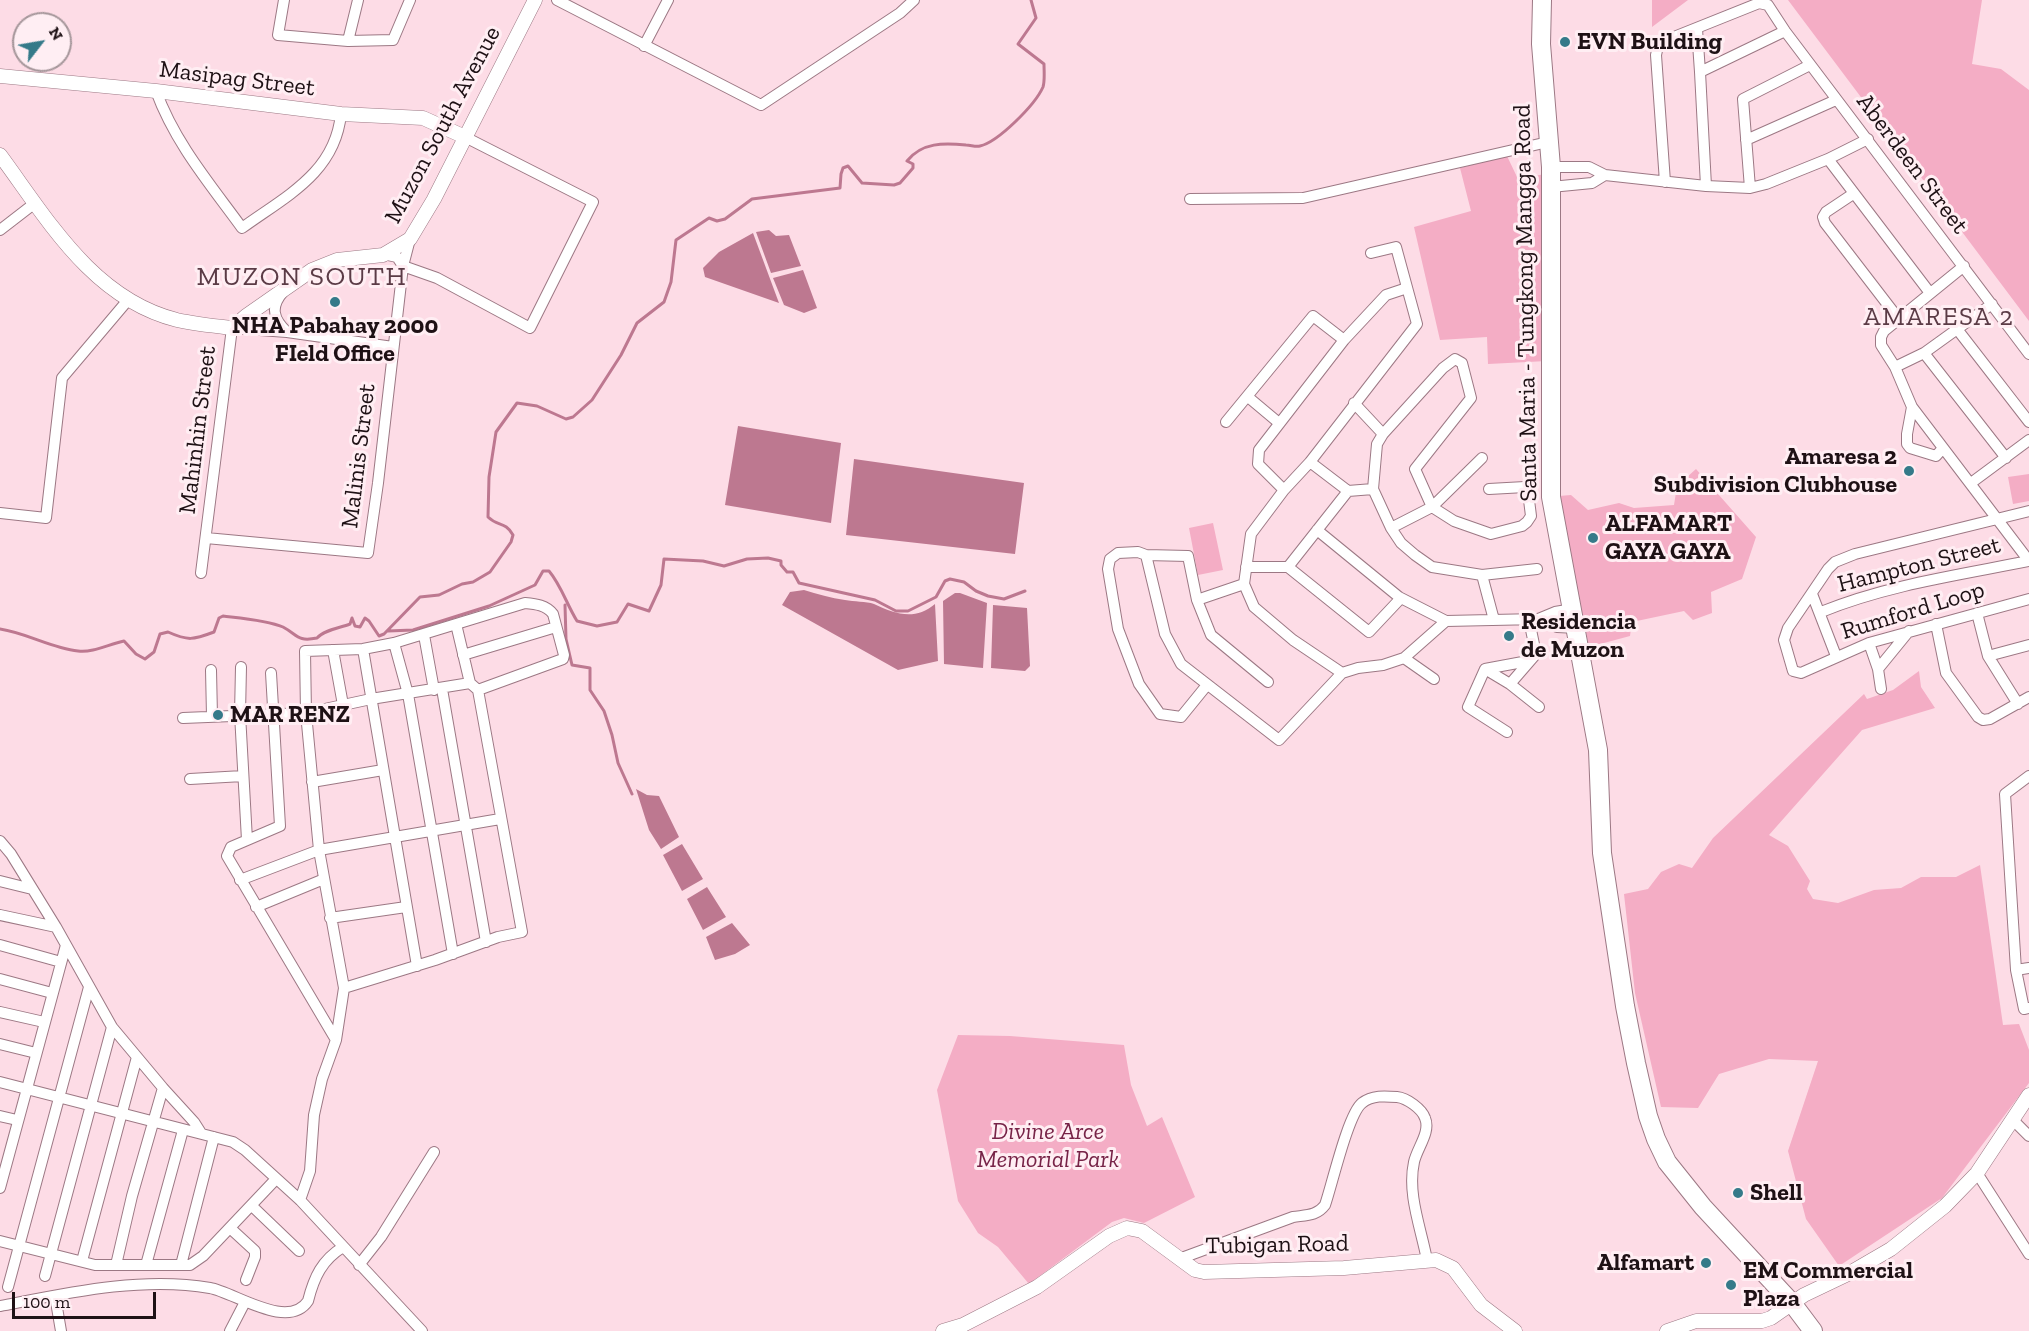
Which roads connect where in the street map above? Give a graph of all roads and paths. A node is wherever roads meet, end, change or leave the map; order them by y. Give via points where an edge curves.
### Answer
1 (284, 0) edge
2 (358, 0) edge
3 (410, 0) edge
4 (535, 0) edge
5 (557, 0) edge
6 (668, 0) edge
7 (914, 0) edge
8 (1542, 0) edge
9 (1697, 29) junction
10 (1785, 31) junction
11 (348, 41) junction
12 (644, 46) junction
13 (1810, 65) junction
14 (1700, 72) junction
15 (0, 76) edge
16 (156, 91) junction
17 (1836, 100) junction
18 (341, 114) junction
19 (465, 137) junction
20 (1868, 139) junction
21 (1746, 140) junction
22 (1548, 142) junction
23 (0, 155) edge
24 (1828, 159) junction
25 (1551, 167) junction
26 (1605, 175) junction
27 (1665, 182) junction
28 (1706, 186) junction
29 (1551, 188) junction
30 (1750, 188) junction
31 (1853, 194) junction
32 (1190, 199) dead end
33 (35, 203) junction
34 (0, 230) edge
35 (410, 238) junction
36 (1371, 253) dead end
37 (383, 254) junction
38 (403, 266) junction
39 (1964, 266) junction
40 (1407, 288) junction
41 (286, 289) junction
42 (1930, 293) junction
43 (128, 300) junction
44 (1992, 304) junction
45 (1898, 318) junction
46 (232, 328) junction
47 (1957, 329) junction
48 (287, 332) junction
49 (1344, 340) junction
50 (393, 346) junction
51 (1924, 353) junction
52 (2029, 354) edge
53 (1895, 367) junction
54 (1248, 397) junction
55 (1354, 404) junction
56 (1912, 406) junction
57 (2029, 422) edge
58 (1226, 423) dead end
59 (1279, 423) junction
60 (1383, 434) junction
61 (2029, 440) edge
62 (1943, 448) junction
63 (1482, 458) dead end
64 (2006, 458) junction
65 (1310, 462) junction
66 (1971, 483) junction
67 (1372, 489) junction
68 (1489, 489) dead end
69 (1284, 490) junction
70 (1348, 492) junction
71 (1432, 507) junction
72 (2029, 511) edge
73 (0, 513) edge
74 (1997, 519) junction
75 (1391, 528) junction
76 (1317, 530) junction
77 (206, 538) junction
78 (1146, 555) junction
79 (2029, 561) edge
80 (1246, 567) junction
81 (1288, 567) junction
82 (1537, 569) dead end
83 (201, 573) dead end
84 (1482, 576) junction
85 (1244, 584) junction
86 (1812, 594) junction
87 (1401, 598) junction
88 (2029, 599) edge
89 (1197, 600) junction
90 (1573, 609) junction
91 (1821, 612) junction
92 (1977, 613) junction
93 (1534, 620) junction
94 (1446, 621) junction
95 (1494, 621) junction
96 (456, 624) junction
97 (1936, 624) junction
98 (556, 627) junction
99 (1577, 628) junction
100 (1909, 631) junction
101 (424, 635) junction
102 (394, 643) junction
103 (1869, 643) junction
104 (2029, 645) edge
105 (363, 649) junction
106 (333, 650) junction
107 (463, 655) junction
108 (1836, 656) junction
109 (1988, 656) junction
110 (1404, 658) junction
111 (1528, 661) junction
112 (241, 667) dead end
113 (1485, 669) junction
114 (1878, 669) junction
115 (211, 670) dead end
116 (271, 673) dead end
117 (1342, 673) junction
118 (1434, 679) dead end
119 (1268, 682) dead end
120 (1510, 684) junction
121 (1207, 685) junction
122 (474, 687) junction
123 (1881, 688) dead end
124 (438, 689) junction
125 (408, 694) junction
126 (2029, 697) edge
127 (371, 699) junction
128 (2018, 704) junction
129 (343, 705) junction
130 (1539, 707) dead end
131 (306, 713) junction
132 (240, 714) junction
133 (273, 714) junction
134 (212, 716) junction
135 (183, 718) dead end
136 (1507, 732) dead end
137 (383, 770) junction
138 (243, 776) junction
139 (2029, 776) edge
140 (190, 779) dead end
141 (312, 782) junction
142 (500, 819) junction
143 (466, 824) junction
144 (432, 831) junction
145 (394, 838) junction
146 (247, 840) junction
147 (0, 841) edge
148 (319, 850) junction
149 (324, 879) junction
150 (240, 880) junction
151 (0, 881) edge
152 (32, 889) junction
153 (256, 907) junction
154 (406, 907) junction
155 (0, 915) edge
156 (330, 918) junction
157 (56, 927) junction
158 (486, 942) junction
159 (0, 945) edge
160 (66, 945) junction
161 (453, 954) junction
162 (61, 962) junction
163 (417, 966) junction
164 (2029, 968) edge
165 (2016, 970) junction
166 (0, 979) edge
167 (89, 987) junction
168 (344, 988) junction
169 (52, 993) junction
170 (2029, 1008) edge
171 (0, 1012) edge
172 (44, 1022) junction
173 (112, 1027) junction
174 (336, 1040) junction
175 (0, 1044) edge
176 (36, 1053) junction
177 (137, 1057) junction
178 (0, 1082) edge
179 (163, 1088) junction
180 (26, 1089) junction
181 (2029, 1095) edge
182 (60, 1098) junction
183 (92, 1106) junction
184 (121, 1113) junction
185 (0, 1116) edge
186 (2013, 1119) junction
187 (17, 1120) junction
188 (153, 1121) junction
189 (183, 1130) junction
190 (201, 1133) junction
191 (2029, 1136) edge
192 (214, 1137) junction
193 (5, 1150) edge
194 (434, 1152) dead end
195 (1977, 1173) junction
196 (276, 1179) junction
197 (0, 1188) edge
198 (300, 1200) junction
199 (252, 1206) junction
200 (230, 1228) junction
201 (0, 1241) edge
202 (20, 1246) junction
203 (343, 1247) junction
204 (299, 1251) dead end
205 (52, 1254) junction
206 (2029, 1254) edge
207 (1179, 1259) junction
208 (1427, 1260) junction
209 (82, 1261) junction
210 (116, 1265) junction
211 (146, 1265) junction
212 (181, 1265) junction
213 (359, 1265) junction
214 (45, 1276) dead end
215 (246, 1280) dead end
216 (8, 1287) dead end
217 (55, 1296) junction
218 (245, 1302) junction
219 (1792, 1303) junction
220 (0, 1306) edge
221 (964, 1328) edge
222 (420, 1330) edge
223 (61, 1331) edge
224 (228, 1331) edge
225 (943, 1331) edge
226 (1515, 1331) edge
227 (1667, 1331) edge
228 (1813, 1331) edge

1 - 11 street via 278,35
2 - 11 street
3 - 11 street via 393,40
4 - 19 street, Muzon South Avenue
5 - 12 street
6 - 12 street
7 - 12 street via 761,105
8 - 22 main road, Santa Maria - Tungkong Mangga Road
9 - 10 street, Aberdeen Street via 1760,3 1768,5
9 - 14 street
9 - 27 street via 1664,41 1656,55
10 - 13 street, Aberdeen Street
10 - 14 street
13 - 17 street, Aberdeen Street
13 - 21 street via 1743,99
14 - 28 street
15 - 16 street, Masipag Street
16 - 18 street, Masipag Street
16 - 18 street via 165,117 183,147 242,228 313,177 333,147
17 - 20 street, Aberdeen Street
17 - 21 street
18 - 19 street, Masipag Street via 423,118
19 - 35 street, Muzon South Avenue
19 - 38 street via 594,202 530,328 437,278
20 - 24 street
20 - 39 street, Aberdeen Street
21 - 30 street
22 - 25 main road, Santa Maria - Tungkong Mangga Road
22 - 32 street via 1303,198
23 - 33 street
24 - 30 street
24 - 31 street
25 - 26 street via 1589,167
25 - 29 main road, Santa Maria - Tungkong Mangga Road
26 - 27 street
26 - 29 street via 1592,183
27 - 28 street
28 - 30 street
29 - 90 main road, Santa Maria - Tungkong Mangga Road via 1551,497
31 - 42 street
31 - 45 street via 1826,212 1825,223
33 - 34 street
33 - 43 street via 81,263
35 - 37 street, Muzon South Avenue
35 - 38 street, Malinis Street
36 - 40 street via 1396,248
37 - 38 street via 397,257
37 - 41 street, Muzon South Avenue via 328,263
38 - 50 street, Malinis Street
39 - 42 street
39 - 44 street, Aberdeen Street
40 - 49 street via 1386,295
40 - 55 street via 1417,324
41 - 46 street, Muzon South Avenue
41 - 48 street via 276,300 275,310 278,324
42 - 45 street
43 - 46 street via 177,320
43 - 73 street via 62,378 46,518
44 - 47 street
44 - 52 street, Aberdeen Street
45 - 53 street via 1881,337 1881,345
46 - 48 street
46 - 77 street, Mahinhin Street
47 - 51 street
47 - 57 street
48 - 50 street
49 - 54 street via 1313,316
49 - 59 street
50 - 77 street, Malinis Street via 368,553
51 - 53 street
51 - 64 street
53 - 56 street
54 - 58 street
54 - 59 street
55 - 60 street
55 - 65 street
56 - 62 street
56 - 62 street via 1907,444 1931,456
59 - 69 street via 1259,450 1258,464
60 - 67 street via 1377,444
60 - 71 street via 1443,368 1455,359 1462,363 1471,398 1415,469
61 - 64 street
62 - 66 street
63 - 71 street
64 - 66 street
65 - 69 street
65 - 70 street
66 - 74 street
67 - 70 street
67 - 75 street
68 - 71 street via 1525,487 1531,516 1527,522 1491,534 1454,521
69 - 80 street via 1251,534
70 - 76 street
71 - 75 street
72 - 74 street
74 - 79 street
74 - 86 street via 1835,562
75 - 84 street via 1401,543 1432,567
76 - 81 street
76 - 87 street
77 - 83 street, Mahinhin Street
78 - 89 street via 1188,556
78 - 121 street via 1165,634 1181,664
78 - 121 street via 1118,553 1110,559 1108,569 1118,629 1139,684 1161,714 1170,717 1181,717
79 - 91 street, Hampton Street via 1923,582
80 - 81 street
80 - 85 street
81 - 87 street via 1369,632
82 - 84 street
84 - 95 street
85 - 89 street
85 - 117 street via 1254,607
86 - 91 street
86 - 108 street, Rumford Loop via 1785,634 1790,666 1801,673
87 - 94 street
88 - 92 street, Rumford Loop
89 - 119 street via 1211,635
90 - 93 street
90 - 99 main road, Santa Maria - Tungkong Mangga Road
91 - 108 street
92 - 97 street, Rumford Loop
92 - 109 street
93 - 95 street
93 - 99 street
93 - 111 street via 1536,654
94 - 95 street
94 - 110 street
96 - 98 street via 525,603 550,610
96 - 101 street
96 - 107 street
97 - 100 street, Rumford Loop
97 - 128 street via 1946,673 1978,717 1990,718
98 - 107 street
98 - 122 street via 563,659
99 - 219 main road, Santa Maria - Tungkong Mangga Road via 1598,750 1602,853 1625,1006 1648,1116 1668,1162 1703,1207
100 - 103 street, Rumford Loop
100 - 114 street
101 - 102 street
101 - 124 street
102 - 105 street
102 - 125 street
103 - 108 street, Rumford Loop
103 - 114 street
104 - 109 street
105 - 106 street
105 - 127 street
106 - 129 street
106 - 131 street via 305,651
107 - 122 street
109 - 128 street
110 - 117 street
110 - 118 street
111 - 113 street
111 - 120 street
112 - 132 street
113 - 120 street
113 - 136 street via 1468,707
114 - 123 street
115 - 134 street
116 - 133 street
117 - 121 street via 1279,740
120 - 130 street
122 - 124 street
122 - 142 street
124 - 125 street
124 - 143 street
125 - 127 street
125 - 144 street
126 - 128 street
127 - 129 street
127 - 137 street
129 - 131 street
131 - 133 street
131 - 141 street
132 - 133 street
132 - 134 street
132 - 138 street
133 - 146 street via 281,821 277,829
134 - 135 street
137 - 141 street
137 - 145 street
138 - 140 street
138 - 146 street
139 - 165 street via 2005,794
141 - 148 street
142 - 143 street
142 - 158 street via 522,932
143 - 144 street
143 - 158 street
144 - 145 street
144 - 161 street
145 - 148 street
145 - 154 street
146 - 150 street via 231,847 227,856
147 - 152 street
148 - 149 street
148 - 150 street
149 - 153 street
149 - 156 street
150 - 153 street
151 - 152 street
152 - 157 street
153 - 174 street
154 - 156 street
154 - 163 street
155 - 157 street
156 - 168 street
157 - 160 street
158 - 161 street
159 - 162 street
160 - 162 street
160 - 167 street
161 - 163 street
162 - 169 street
163 - 168 street
164 - 165 street
165 - 170 street via 2024,1009
166 - 169 street
167 - 173 street
167 - 182 street
168 - 174 street
169 - 172 street
171 - 172 street
172 - 176 street
173 - 177 street
173 - 183 street
174 - 198 street via 322,1079 310,1172
175 - 176 street
176 - 180 street
177 - 179 street
177 - 184 street
178 - 180 street
179 - 188 street
179 - 190 street
180 - 182 street
180 - 187 street
181 - 186 street
182 - 183 street
182 - 202 street
183 - 184 street
183 - 205 street
184 - 188 street
184 - 209 street
185 - 187 street
186 - 191 street
186 - 195 street
187 - 193 street
188 - 189 street
188 - 210 street
189 - 190 street
189 - 211 street
190 - 192 street
192 - 196 street via 245,1150
192 - 212 street
193 - 197 street
194 - 213 street
195 - 206 street
195 - 219 street via 1945,1206 1891,1249
196 - 198 street
196 - 199 street
198 - 203 street
199 - 200 street
199 - 204 street
200 - 212 street via 196,1262
200 - 215 street via 255,1251
201 - 202 street
202 - 205 street
202 - 216 street
203 - 213 street
203 - 218 street via 320,1267 308,1301 301,1308 270,1311
205 - 209 street
205 - 214 street
207 - 208 street, Tubigan Road via 1195,1270 1211,1273
207 - 208 street via 1293,1217 1320,1211 1355,1111 1371,1098 1383,1096 1401,1098 1417,1107 1425,1118 1426,1130 1414,1161 1412,1191
207 - 221 street, Tubigan Road via 1142,1231 1127,1228 1109,1236 1037,1287
208 - 226 street, Tubigan Road via 1453,1268 1481,1305
209 - 210 street
210 - 211 street
211 - 212 street
213 - 222 street
217 - 218 street via 105,1287 184,1285 221,1290
217 - 220 street
217 - 223 street
218 - 224 street
219 - 227 street via 1761,1321 1696,1321
219 - 228 main road, Santa Maria - Tungkong Mangga Road
221 - 225 street, Tubigan Road

